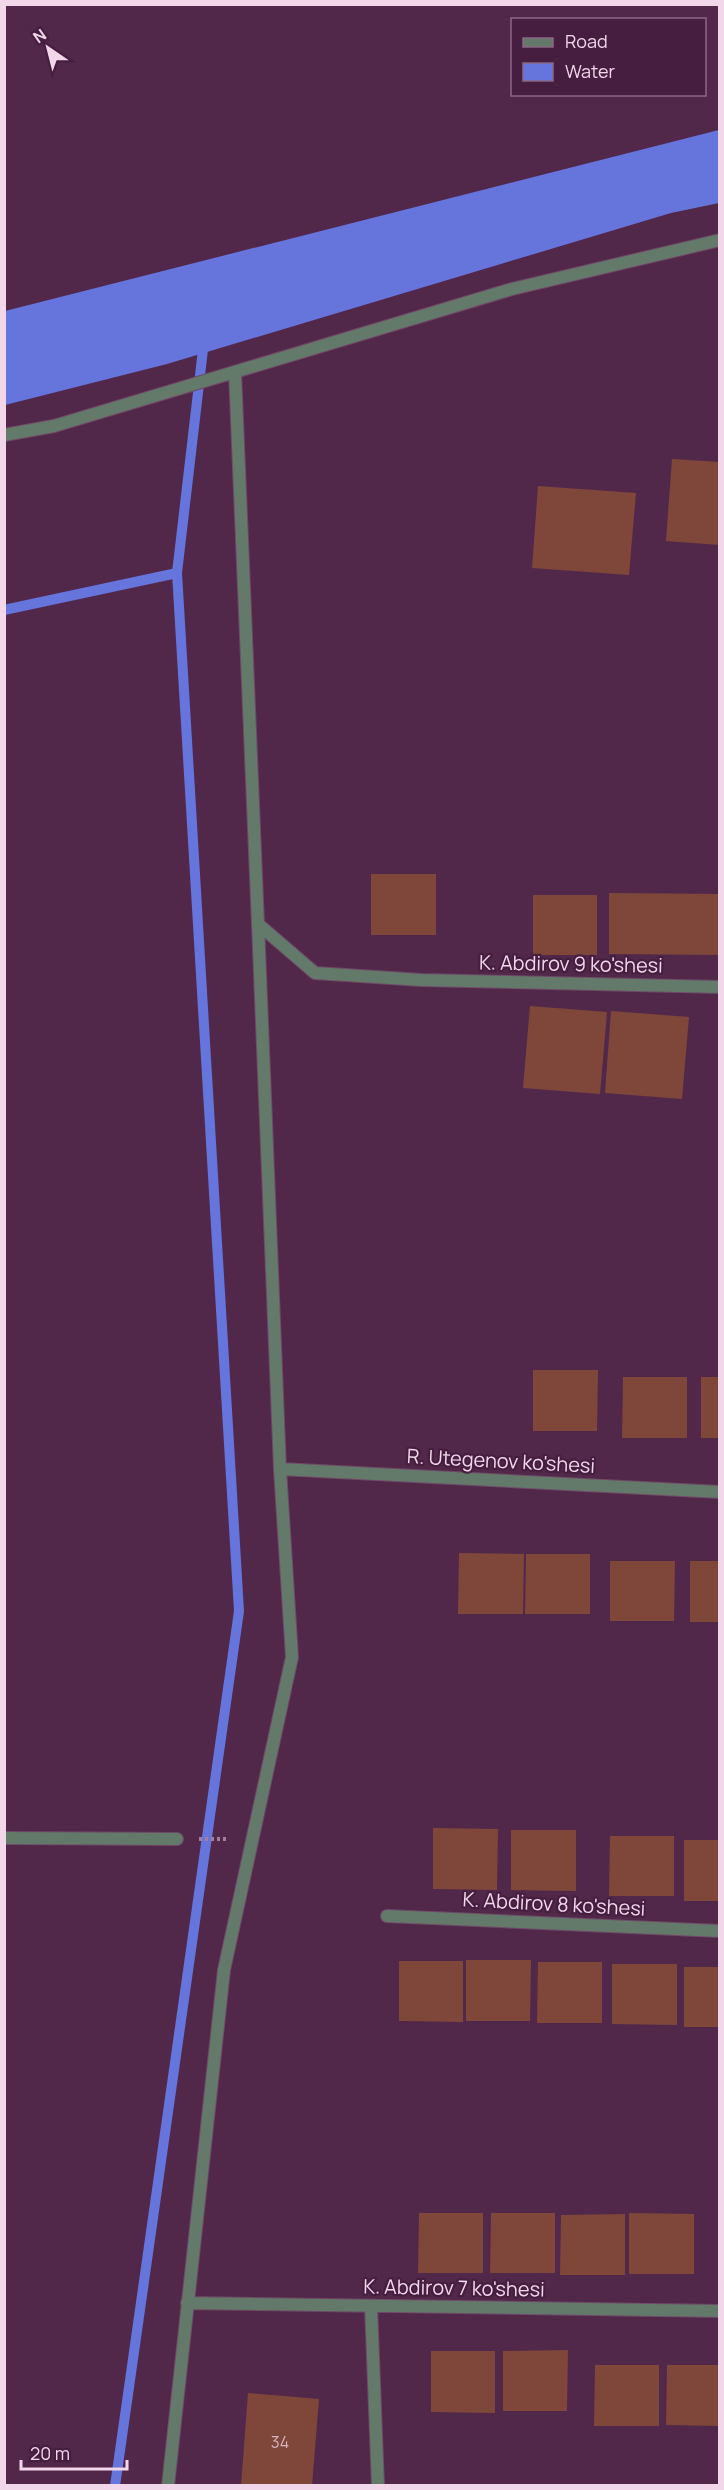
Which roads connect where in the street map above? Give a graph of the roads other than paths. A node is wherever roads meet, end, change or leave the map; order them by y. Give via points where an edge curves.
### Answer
1 (720, 240) edge
2 (235, 372) junction
3 (4, 435) edge
4 (258, 924) junction
5 (720, 987) edge
6 (280, 1469) junction
7 (720, 1492) edge
8 (4, 1838) edge
9 (177, 1839) road end
10 (387, 1916) dead end
11 (720, 1931) edge
12 (187, 2303) junction
13 (371, 2306) junction
14 (720, 2312) edge
15 (168, 2486) edge
16 (378, 2486) edge

1 - 2 street via 512,289
2 - 3 street via 54,426
2 - 4 street
4 - 5 street, K. Abdirov 9 ko'shesi via 315,973 421,980
4 - 6 street
6 - 7 street, R. Utegenov ko'shesi
6 - 12 street via 292,1657 224,1970
8 - 9 street
10 - 11 street, K. Abdirov 8 ko'shesi
12 - 13 street, K. Abdirov 7 ko'shesi
12 - 15 street
13 - 14 street, K. Abdirov 7 ko'shesi
13 - 16 street

